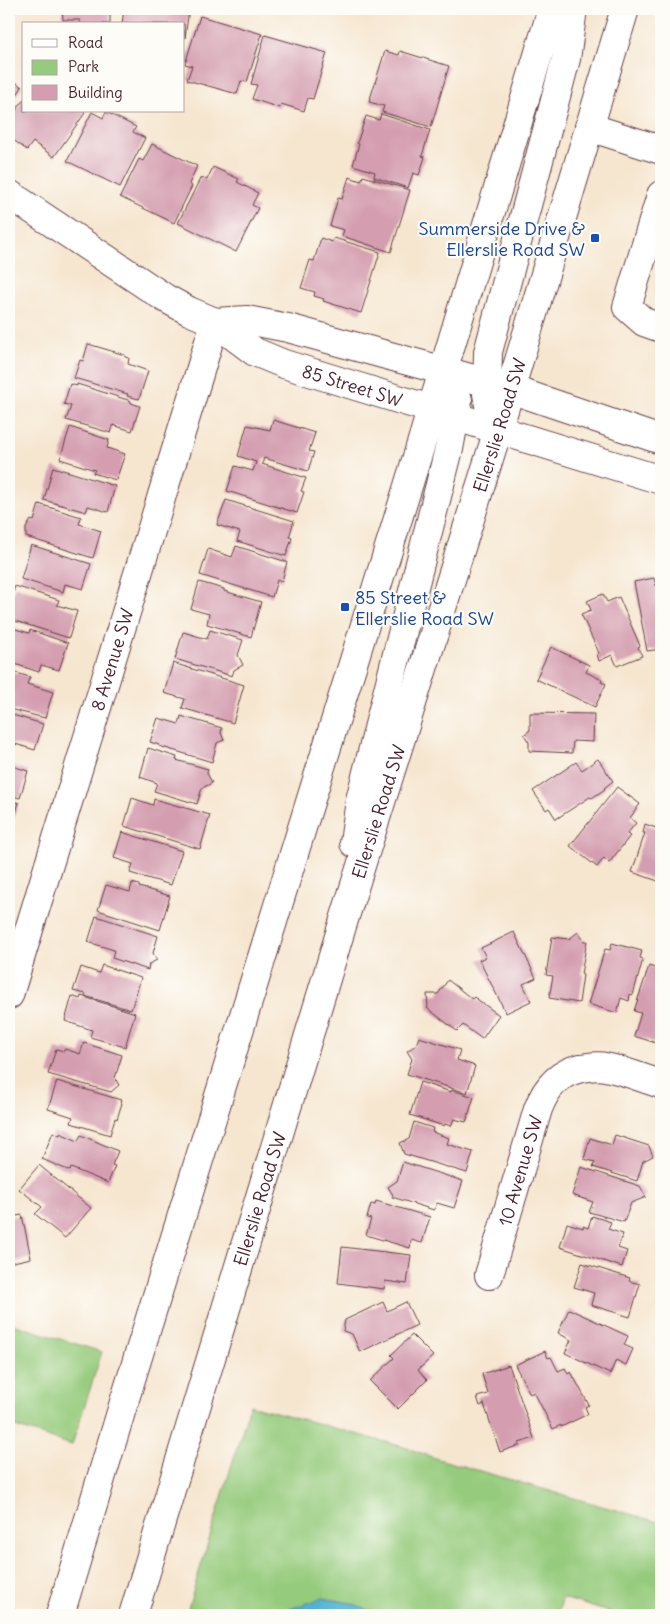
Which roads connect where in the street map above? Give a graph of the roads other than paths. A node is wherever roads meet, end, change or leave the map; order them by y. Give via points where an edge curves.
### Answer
1 (552, 9) edge
2 (573, 9) edge
3 (626, 9) edge
4 (589, 128) junction
5 (661, 150) edge
6 (9, 194) edge
7 (660, 201) edge
8 (652, 258) edge
9 (215, 322) junction
10 (661, 328) edge
11 (444, 370) junction
12 (499, 386) junction
13 (444, 413) junction
14 (498, 430) junction
15 (661, 440) edge
16 (661, 480) edge
17 (343, 924) junction
18 (9, 995) edge
19 (661, 1084) edge
20 (489, 1275) dead end
21 (60, 1615) edge
22 (133, 1615) edge

1 - 11 main road
2 - 12 main road via 566,59 488,352
3 - 4 main road, Ellerslie Road SW
4 - 5 main road
4 - 12 main road, Ellerslie Road SW
6 - 9 main road, 85 Street SW via 165,298
7 - 8 main road
8 - 10 main road via 627,307 644,322
9 - 11 main road, 85 Street SW via 247,320 288,328
9 - 13 main road, 85 Street SW via 254,352 284,364
9 - 18 main road, 8 Avenue SW
11 - 12 main road, 85 Street SW
11 - 13 main road via 453,382 458,400
12 - 14 main road via 490,411
12 - 15 main road, 85 Street SW
13 - 14 main road, 85 Street SW
13 - 17 main road via 449,449 360,800
13 - 21 main road via 127,1392
14 - 16 main road, 85 Street SW
14 - 17 main road, Ellerslie Road SW
17 - 22 main road, Ellerslie Road SW
19 - 20 main road, 10 Avenue SW via 590,1066 563,1075 552,1083 538,1109

